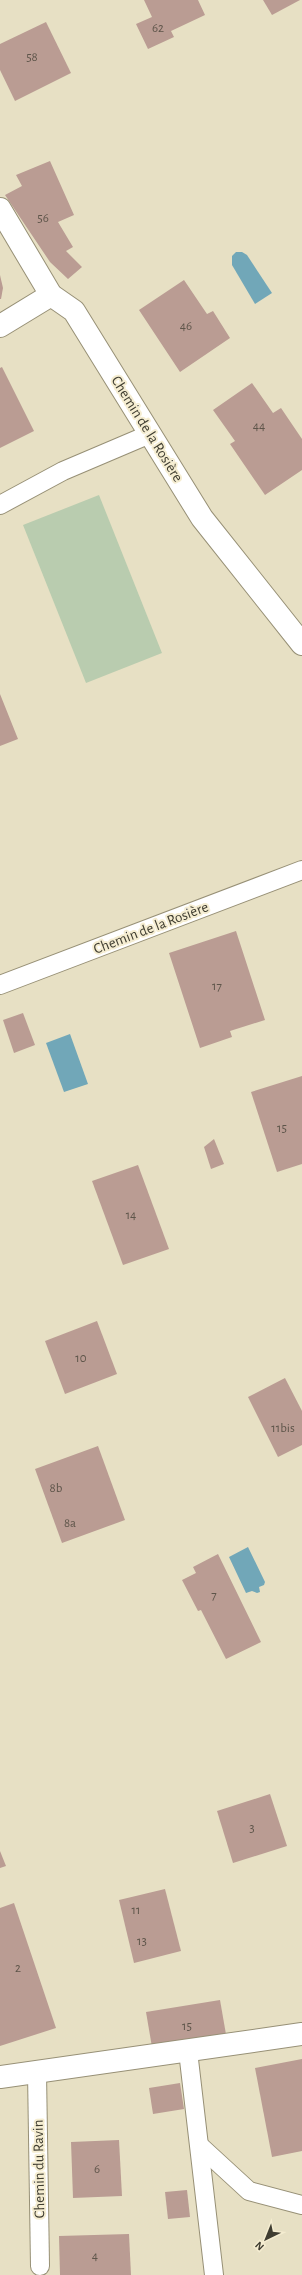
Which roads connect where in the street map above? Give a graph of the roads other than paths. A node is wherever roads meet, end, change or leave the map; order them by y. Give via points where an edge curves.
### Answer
1 (0, 208) edge
2 (51, 295) junction
3 (0, 326) edge
4 (150, 434) junction
5 (0, 505) edge
6 (302, 644) edge
7 (302, 870) edge
8 (0, 985) edge
9 (302, 2034) edge
10 (188, 2051) junction
11 (37, 2072) junction
12 (0, 2077) edge
13 (200, 2146) junction
14 (302, 2205) edge
15 (40, 2266) dead end
16 (214, 2275) edge

1 - 2 street, Chemin de la Rosière
2 - 3 street
2 - 4 street, Chemin de la Rosière via 74,311
4 - 5 lane via 63,471
4 - 6 street, Chemin de la Rosière via 202,518
7 - 8 lane, Chemin de la Rosière
9 - 10 street
10 - 11 street
10 - 13 lane
11 - 12 street
11 - 15 lane, Chemin du Ravin
13 - 14 lane via 249,2191
13 - 16 lane

